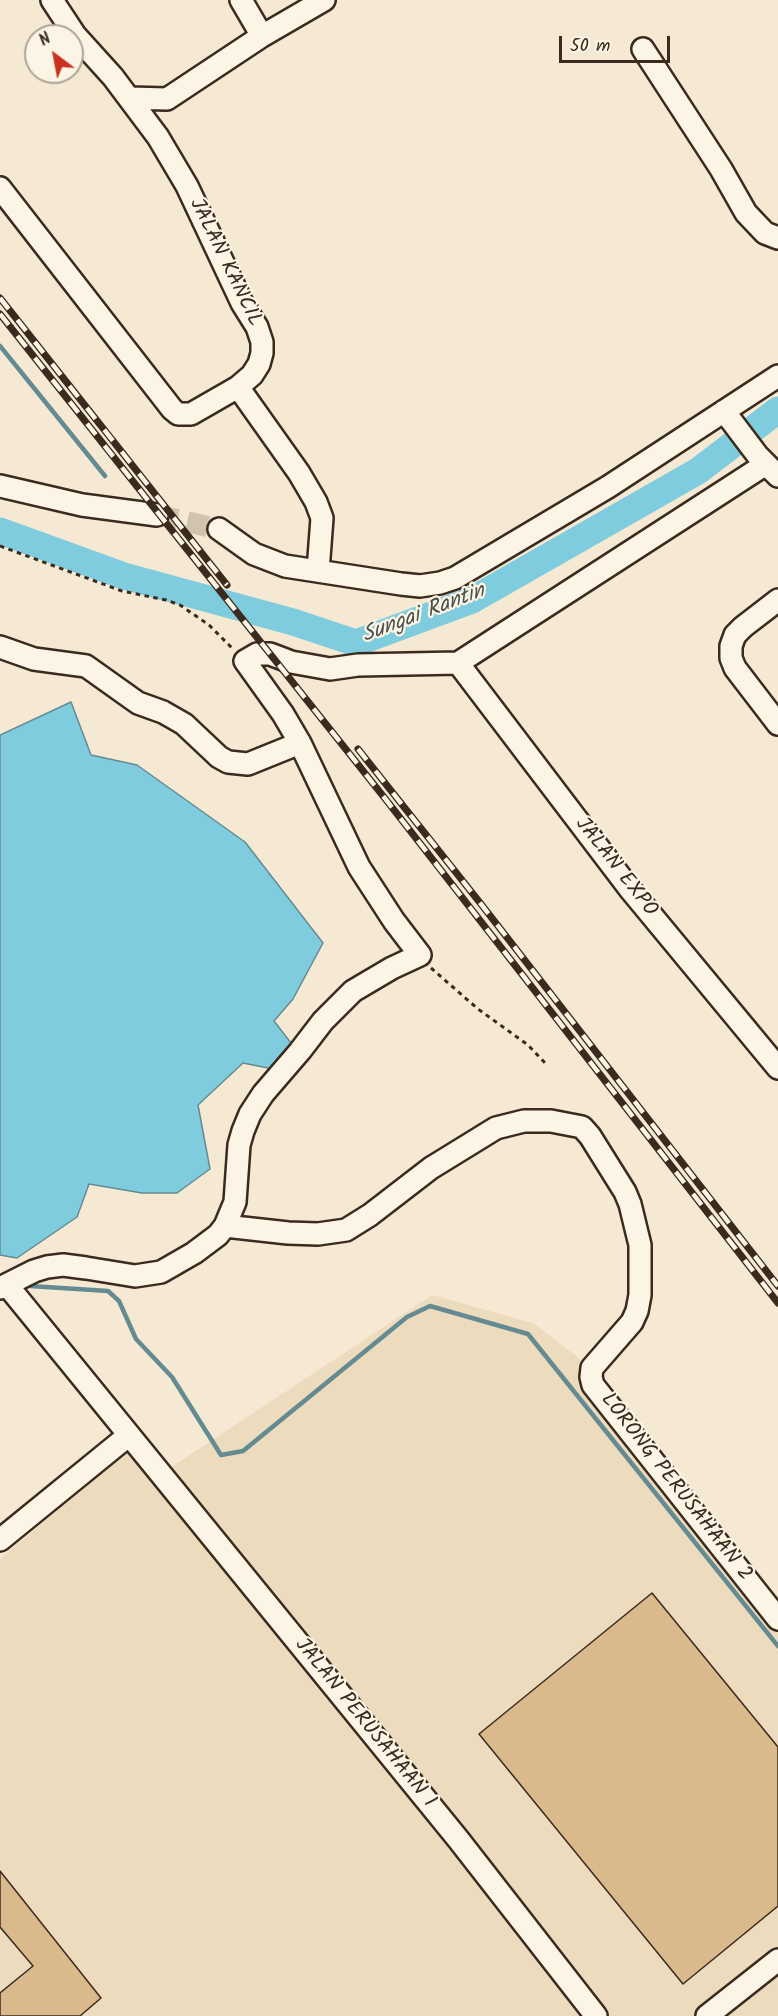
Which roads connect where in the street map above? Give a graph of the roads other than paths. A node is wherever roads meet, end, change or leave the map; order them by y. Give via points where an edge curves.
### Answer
1 (52, 0) edge
2 (241, 0) edge
3 (324, 0) edge
4 (262, 36) junction
5 (643, 50) dead end
6 (129, 99) junction
7 (167, 99) junction
8 (158, 137) junction
9 (0, 188) edge
10 (778, 238) edge
11 (778, 375) edge
12 (238, 387) junction
13 (729, 417) junction
14 (767, 465) edge
15 (4, 483) edge
16 (157, 515) tunnel mouth
17 (219, 529) tunnel mouth
18 (318, 571) junction
19 (778, 600) edge
20 (0, 647) edge
21 (458, 663) junction
22 (778, 724) edge
23 (300, 743) junction
24 (778, 1068) edge
25 (225, 1226) junction
26 (3, 1287) edge
27 (129, 1435) junction
28 (0, 1540) edge
29 (778, 1619) edge
30 (778, 1960) edge
31 (596, 2016) edge
32 (707, 2016) edge

1 - 6 street, JALAN KANCIL via 75,35
2 - 4 street
3 - 4 street
4 - 7 street
5 - 10 street via 746,213 765,233
6 - 7 street
6 - 8 street, JALAN KANCIL
7 - 8 street
8 - 12 street, JALAN KANCIL via 187,186 262,342 258,364
9 - 12 street, JALAN KANCIL via 172,410 191,414
11 - 13 street
12 - 18 street via 316,502 322,518
13 - 14 street
13 - 18 street via 455,578 420,586
14 - 21 street
15 - 16 street via 82,505
17 - 18 street via 262,559
19 - 22 street via 735,635 731,658
20 - 23 street via 34,658 86,666 138,703 184,724 228,762 248,764
21 - 23 street via 330,669 270,654 250,657 245,661
21 - 24 street, JALAN EXPO via 629,888
23 - 25 street via 358,867 420,955 353,991 263,1094 243,1131 235,1202
25 - 26 street via 194,1253 161,1272 135,1276 55,1266 34,1271
25 - 29 street, LORONG PERUSAHAAN 2 via 318,1234 346,1230 431,1168 496,1128 524,1121 582,1127 626,1192 640,1245 637,1311 592,1368 593,1385
26 - 27 street, JALAN PERUSAHAAN 1
27 - 28 street
27 - 31 street, JALAN PERUSAHAAN 1 via 458,1839
30 - 32 street

